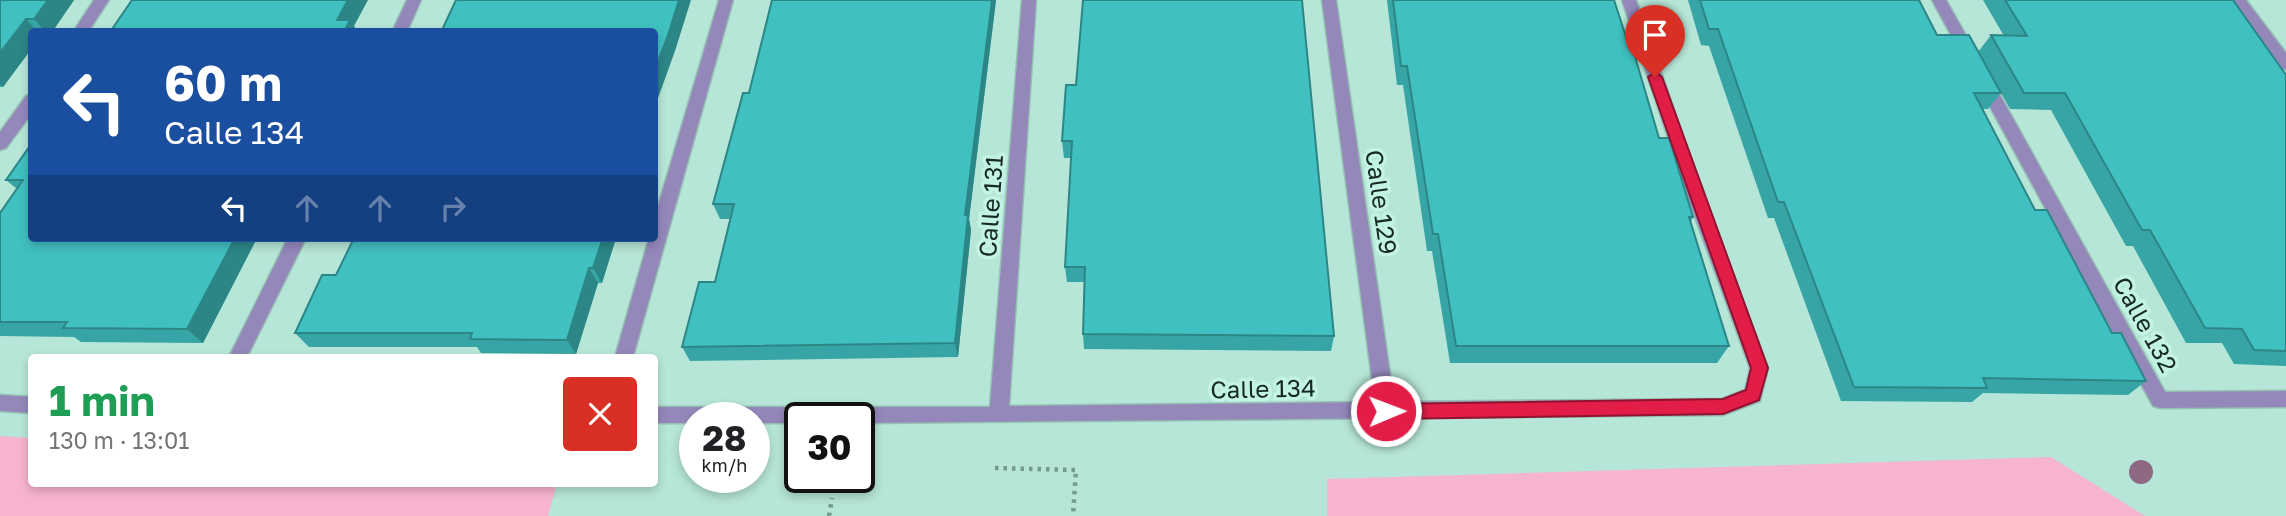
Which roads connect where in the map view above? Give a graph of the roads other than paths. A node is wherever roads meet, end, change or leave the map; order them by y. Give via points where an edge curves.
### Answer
1 (102, 0) edge
2 (414, 0) edge
3 (726, 0) edge
4 (1029, 0) edge
5 (1329, 0) edge
6 (1629, 0) edge
7 (1939, 0) edge
8 (2238, 0) edge
9 (83, 28) edge
10 (401, 28) edge
11 (2286, 64) edge
12 (28, 106) edge
13 (0, 144) edge
14 (658, 238) edge
15 (295, 242) edge
16 (657, 242) edge
17 (239, 354) edge
18 (625, 354) edge
19 (2286, 399) edge
20 (0, 403) edge
21 (28, 405) edge
22 (1386, 411) junction
23 (658, 415) edge
24 (999, 415) junction

1 - 9 street
2 - 10 street
3 - 14 street
4 - 24 street, Calle 131
5 - 22 street, Calle 129
6 - 22 street, Calle 134 via 1759,368 1753,395 1723,407
7 - 19 street, Calle 132 via 2160,400
8 - 11 street
12 - 13 street
15 - 17 street
16 - 18 street
20 - 21 street
22 - 24 street, Calle 134
23 - 24 street, Calle 134

